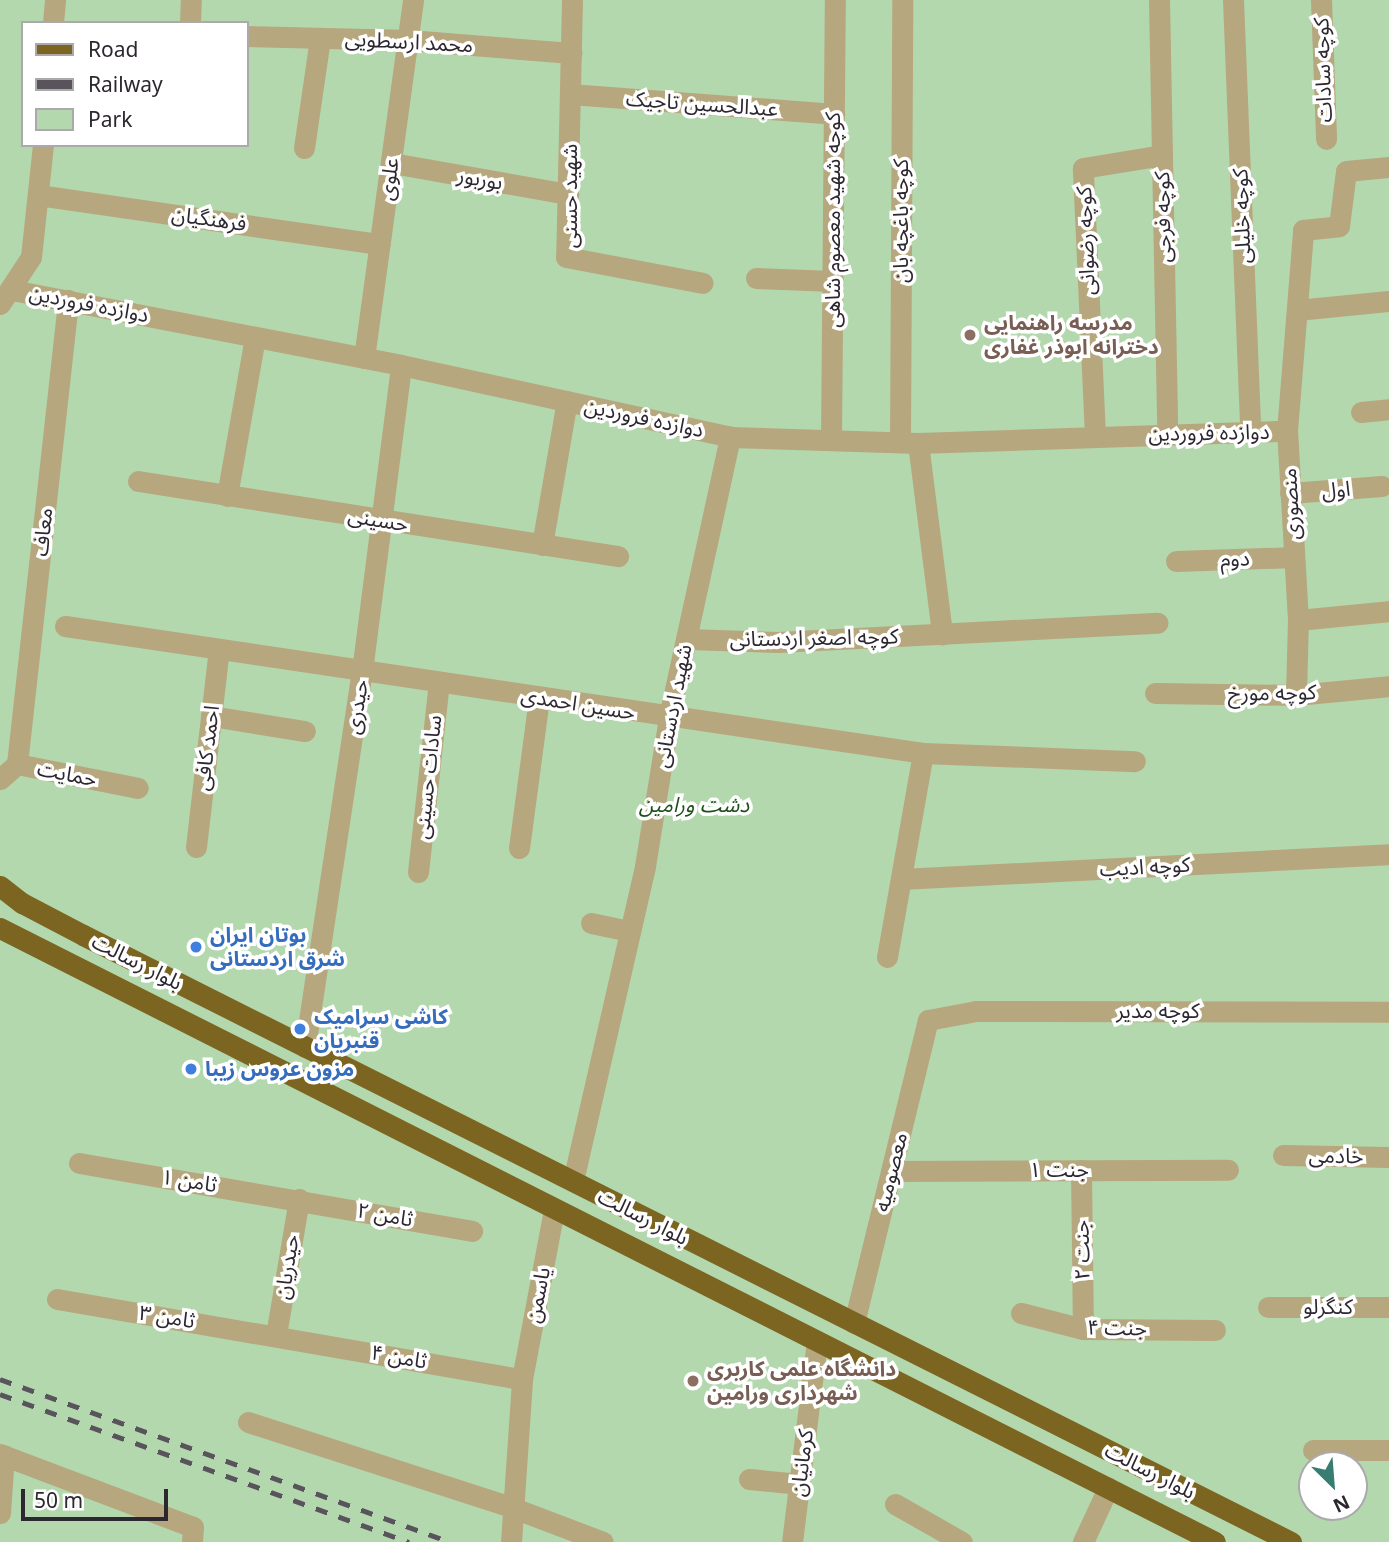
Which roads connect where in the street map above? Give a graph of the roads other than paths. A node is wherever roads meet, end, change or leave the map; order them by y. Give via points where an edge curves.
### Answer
1 (55, 0) edge
2 (191, 0) edge
3 (413, 0) edge
4 (572, 0) edge
5 (835, 0) edge
6 (902, 0) edge
7 (1159, 0) edge
8 (1233, 0) edge
9 (1321, 0) edge
10 (53, 21) edge
11 (190, 21) edge
12 (248, 36) edge
13 (320, 38) junction
14 (409, 40) junction
15 (571, 52) junction
16 (570, 94) junction
17 (834, 114) junction
18 (1326, 139) dead end
19 (43, 147) edge
20 (304, 148) dead end
21 (1162, 155) junction
22 (392, 163) junction
23 (1389, 167) edge
24 (568, 194) junction
25 (38, 195) junction
26 (380, 244) junction
27 (756, 278) dead end
28 (833, 281) junction
29 (703, 283) dead end
30 (6, 297) edge
31 (68, 300) junction
32 (1389, 301) edge
33 (1297, 310) junction
34 (255, 337) junction
35 (364, 358) junction
36 (401, 365) junction
37 (567, 401) junction
38 (1389, 409) edge
39 (1361, 412) dead end
40 (1287, 431) junction
41 (1250, 432) junction
42 (1167, 434) junction
43 (1095, 436) junction
44 (730, 437) junction
45 (831, 440) junction
46 (909, 443) junction
47 (138, 481) dead end
48 (1382, 486) dead end
49 (1290, 493) junction
50 (227, 496) junction
51 (381, 521) junction
52 (542, 545) junction
53 (618, 556) dead end
54 (1294, 557) junction
55 (1177, 561) dead end
56 (1389, 611) edge
57 (1298, 620) junction
58 (1157, 623) dead end
59 (65, 626) dead end
60 (942, 634) junction
61 (686, 639) junction
62 (219, 649) junction
63 (362, 671) junction
64 (439, 682) junction
65 (1389, 686) edge
66 (1155, 693) dead end
67 (1296, 695) junction
68 (540, 698) junction
69 (211, 716) junction
70 (669, 717) junction
71 (305, 731) dead end
72 (923, 753) junction
73 (1135, 761) dead end
74 (17, 764) junction
75 (0, 779) edge
76 (138, 788) dead end
77 (196, 847) dead end
78 (519, 848) dead end
79 (1389, 855) edge
80 (418, 872) dead end
81 (901, 878) junction
82 (0, 886) edge
83 (591, 923) dead end
84 (0, 928) edge
85 (630, 931) junction
86 (887, 957) dead end
87 (1389, 1012) edge
88 (928, 1020) joint
89 (305, 1047) junction
90 (1283, 1155) dead end
91 (1389, 1157) edge
92 (79, 1163) dead end
93 (1081, 1170) junction
94 (1228, 1170) dead end
95 (891, 1171) junction
96 (573, 1181) junction
97 (299, 1199) junction
98 (554, 1210) junction
99 (472, 1231) dead end
100 (57, 1299) dead end
101 (1268, 1307) dead end
102 (1389, 1307) edge
103 (1021, 1313) dead end
104 (854, 1323) junction
105 (1083, 1329) junction
106 (1215, 1329) dead end
107 (276, 1335) junction
108 (817, 1342) junction
109 (522, 1379) junction
110 (248, 1422) dead end
111 (1313, 1450) dead end
112 (1389, 1450) edge
113 (2, 1454) edge
114 (749, 1479) dead end
115 (800, 1484) junction
116 (1108, 1488) junction
117 (895, 1504) dead end
118 (511, 1507) junction
119 (0, 1513) edge
120 (192, 1534) edge
121 (1255, 1534) edge
122 (511, 1542) edge
123 (603, 1542) edge
124 (792, 1542) edge
125 (962, 1542) edge
126 (1083, 1542) edge
127 (1215, 1542) edge
128 (1290, 1542) edge

1 - 10 street
2 - 11 street
3 - 14 street, علوی
4 - 15 street, شهید حسنی
5 - 17 street, کوچه شهید معصوم شاهی
6 - 46 street, کوچه باغچه بان
7 - 21 street, کوچه فرجی
8 - 41 street, کوچه خلیلی
9 - 18 street, کوچه سادات
12 - 13 street, محمد ارسطویی
13 - 14 street, محمد ارسطویی
13 - 20 street
14 - 15 street, محمد ارسطویی
14 - 22 street, علوی
15 - 16 street, شهید حسنی
16 - 17 street, عبدالحسین تاجیک
16 - 24 street, شهید حسنی
17 - 28 street, کوچه شهید معصوم شاهی
19 - 25 street
21 - 42 street, کوچه فرجی
21 - 43 street, کوچه رضوانی via 1083,168
22 - 24 street, بوربور
22 - 26 street, علوی
23 - 33 street, منصوری via 1346,171 1339,226 1303,230
24 - 29 street, شهید حسنی via 566,257
25 - 26 street, فرهنگیان
25 - 30 street via 31,257
26 - 35 street, علوی
27 - 28 street
28 - 45 street, کوچه شهید معصوم شاهی
30 - 31 street, دوازده فروردین
31 - 34 street, دوازده فروردین
31 - 74 street, معاف
32 - 33 street
33 - 40 street, منصوری
34 - 35 street, دوازده فروردین
34 - 50 street
35 - 36 street, دوازده فروردین
36 - 37 street, دوازده فروردین
36 - 51 street, حیدری
37 - 44 street, دوازده فروردین
37 - 52 street
38 - 39 street
40 - 41 street, دوازده فروردین
40 - 49 street, منصوری
41 - 42 street, دوازده فروردین
42 - 43 street, دوازده فروردین
43 - 46 street, دوازده فروردین
44 - 45 street, دوازده فروردین
44 - 61 street, شهید اردستانی
45 - 46 street, دوازده فروردین
46 - 60 street
47 - 50 street, حسینی
48 - 49 street, اول
49 - 54 street, منصوری
50 - 51 street, حسینی
51 - 52 street, حسینی
51 - 63 street, حیدری
52 - 53 street, حسینی
54 - 55 street, دوم
54 - 57 street, منصوری
56 - 57 street
57 - 67 street, منصوری
58 - 60 street, کوچه اصغر اردستانی
59 - 62 street, حسین احمدی
60 - 61 street, کوچه اصغر اردستانی via 778,642
61 - 70 street, شهید اردستانی
62 - 63 street, حسین احمدی
62 - 69 street, احمد کافی
63 - 64 street, حسین احمدی
63 - 89 street, حیدری
64 - 68 street, حسین احمدی
64 - 80 street, سادات حسینی
65 - 67 street, کوچه مورخ
66 - 67 street, کوچه مورخ
68 - 70 street, حسین احمدی
68 - 78 street
69 - 71 street
69 - 77 street, احمد کافی
70 - 72 street, حسین احمدی
70 - 85 street, شهید اردستانی
72 - 73 street, حسین احمدی
72 - 81 street
74 - 75 street, حمایت
74 - 76 street, حمایت
79 - 81 street, کوچه ادیب
81 - 86 street
82 - 89 main road, بلوار رسالت via 83,935
83 - 85 street
84 - 98 main road, بلوار رسالت
85 - 96 street, شهید اردستانی
87 - 88 street, کوچه مدیر via 976,1011
88 - 95 street, معصومیه
89 - 96 main road, بلوار رسالت
90 - 91 street, خادمی
92 - 97 street, ثامن ۱
93 - 94 street, جنت ۱
93 - 95 street, جنت ۱
93 - 105 street, جنت ۲
95 - 104 street, معصومیه
96 - 104 main road, بلوار رسالت
97 - 99 street, ثامن ۲
97 - 107 street, حیدریان
98 - 108 main road, بلوار رسالت
98 - 109 street, یاسمن
100 - 107 street, ثامن ۳
101 - 102 street, کنگرلو
103 - 105 street, جنت ۴
104 - 121 main road, بلوار رسالت
105 - 106 street, جنت ۴
107 - 109 street, ثامن ۴
108 - 115 street, کرمانیان
108 - 116 main road, بلوار رسالت
109 - 118 street, یاسمن
110 - 118 street
111 - 112 street
113 - 119 street
113 - 120 street
114 - 115 street
115 - 124 street, کرمانیان
116 - 126 street
116 - 127 main road, بلوار رسالت
117 - 125 street
118 - 122 street, یاسمن
118 - 123 street
121 - 128 main road, بلوار رسالت

